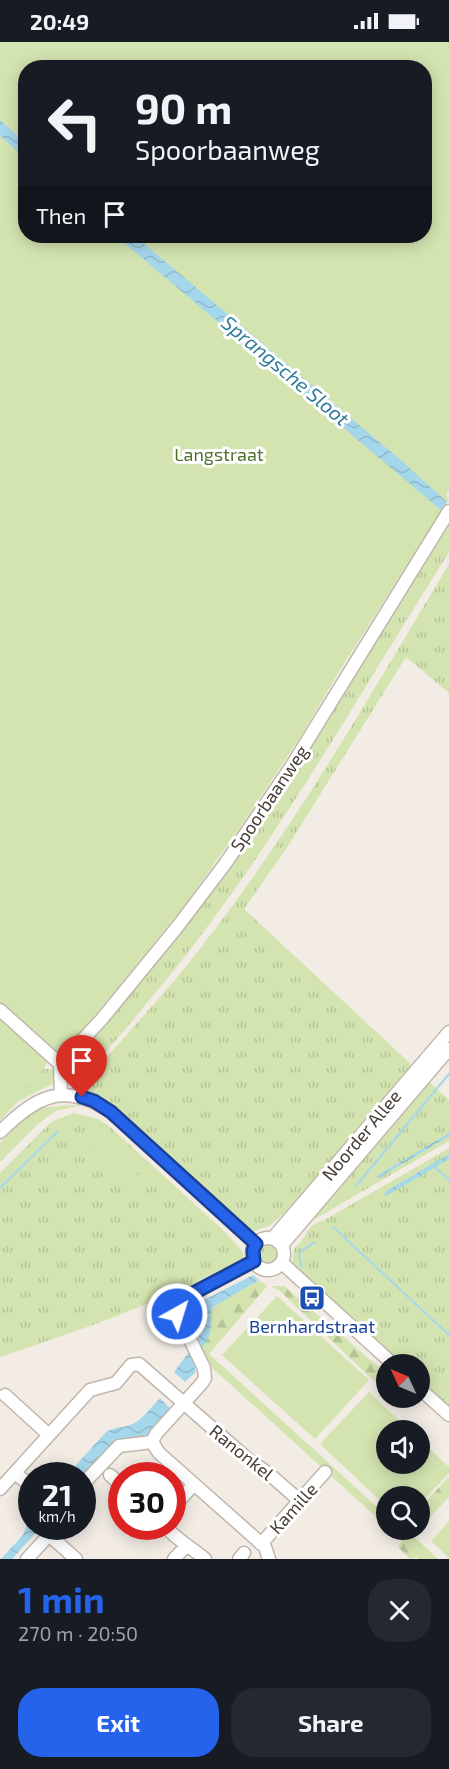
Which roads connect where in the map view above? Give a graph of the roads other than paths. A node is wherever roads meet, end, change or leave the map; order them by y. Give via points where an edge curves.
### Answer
1 (449, 511) edge
2 (0, 1010) edge
3 (449, 1032) edge
4 (449, 1049) edge
5 (60, 1064) junction
6 (61, 1095) junction
7 (0, 1132) edge
8 (278, 1242) junction
9 (256, 1244) junction
10 (254, 1261) junction
11 (282, 1263) junction
12 (382, 1354) edge
13 (5, 1395) dead end
14 (430, 1398) edge
15 (184, 1403) junction
16 (449, 1415) edge
17 (49, 1435) junction
18 (152, 1442) junction
19 (96, 1470) edge
20 (325, 1472) dead end
21 (15, 1473) junction
22 (18, 1475) edge
23 (194, 1484) junction
24 (1, 1486) edge
25 (186, 1493) edge
26 (300, 1501) junction
27 (43, 1540) edge
28 (59, 1540) edge
29 (180, 1540) edge
30 (261, 1544) junction
31 (186, 1546) junction
32 (27, 1559) edge
33 (76, 1559) edge
34 (174, 1559) edge
35 (205, 1559) edge
36 (270, 1559) edge

1 - 5 street, Spoorbaanweg via 291,767 225,864 108,1011
2 - 5 street
3 - 8 street, Noorder Allee
4 - 8 street, Noorder Allee
5 - 6 street
6 - 7 street via 31,1105
6 - 9 street via 94,1101 111,1112
8 - 9 street via 266,1238
8 - 11 street via 285,1254
9 - 10 street
10 - 11 street via 269,1270
10 - 15 street via 184,1298 176,1308 205,1378
11 - 12 street
13 - 17 street
14 - 16 street
15 - 17 street, Ranonkel via 135,1364 116,1383 90,1390
15 - 18 street
15 - 26 street, Ranonkel
17 - 21 street
18 - 19 street via 119,1446
18 - 23 street
20 - 26 street, Kamille
21 - 22 street
21 - 24 street
23 - 25 street
23 - 30 street
26 - 30 street, Kamille
27 - 32 street
28 - 33 street
29 - 31 street
30 - 36 street
31 - 34 street
31 - 35 street

